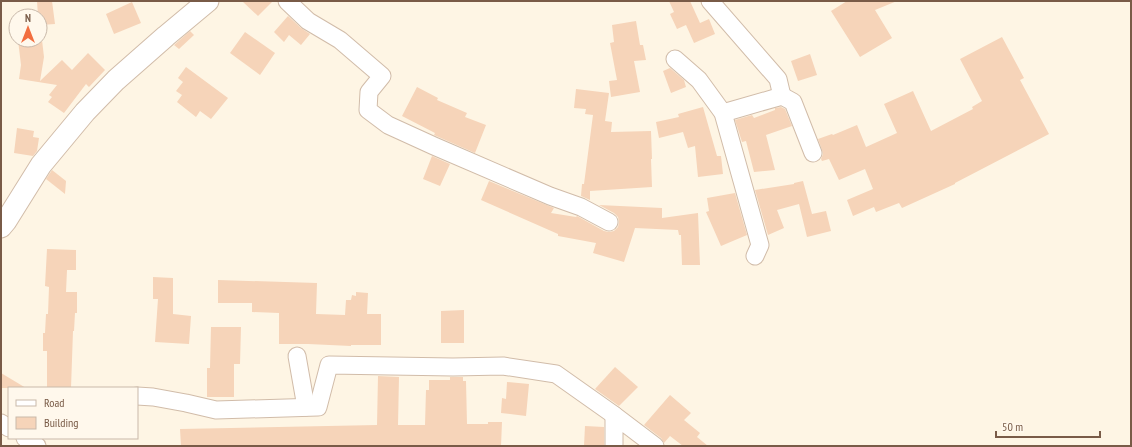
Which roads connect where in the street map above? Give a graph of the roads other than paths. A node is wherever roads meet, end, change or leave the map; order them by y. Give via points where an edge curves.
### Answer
1 (208, 1) edge
2 (287, 1) edge
3 (710, 1) edge
4 (675, 59) dead end
5 (782, 96) junction
6 (723, 113) junction
7 (813, 153) dead end
8 (609, 222) dead end
9 (1, 227) edge
10 (755, 256) dead end
11 (297, 356) dead end
12 (138, 396) edge
13 (306, 407) junction
14 (614, 415) junction
15 (26, 439) edge
16 (37, 446) edge
17 (614, 446) edge
18 (655, 446) edge

1 - 9 street via 122,75 85,112 41,165
2 - 8 street via 308,21 340,40 382,76 369,92 368,110 388,125 581,207
3 - 5 street via 778,79
4 - 6 street via 699,80
5 - 6 street
5 - 7 street via 793,102
6 - 10 street via 760,246
11 - 13 street
12 - 13 street via 216,410
13 - 14 street via 318,407 330,366 503,366 556,374
14 - 17 street
14 - 18 street
15 - 16 street

